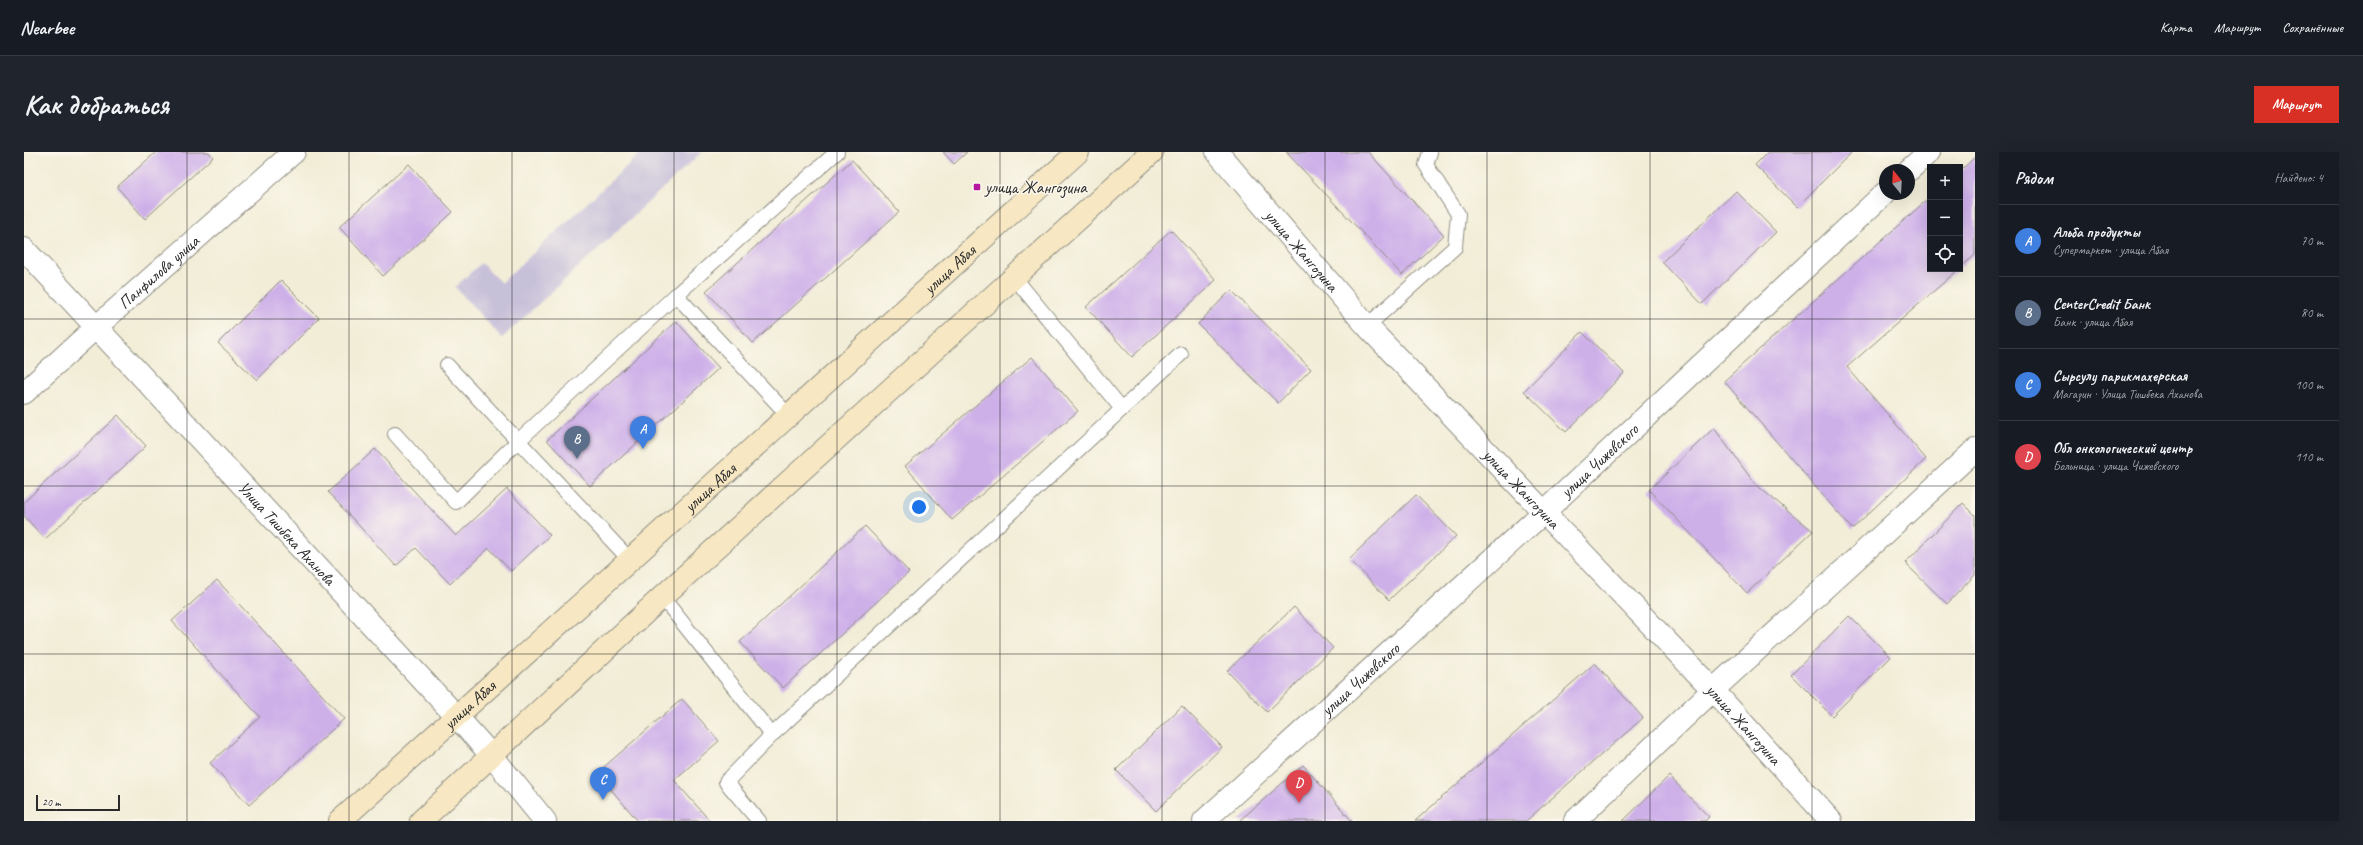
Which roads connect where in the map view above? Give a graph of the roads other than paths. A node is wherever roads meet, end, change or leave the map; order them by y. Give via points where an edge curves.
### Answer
1 (294, 152) edge
2 (838, 152) edge
3 (1078, 152) edge
4 (1152, 152) edge
5 (1217, 152) edge
6 (1430, 152) edge
7 (1929, 152) edge
8 (1915, 165) edge
9 (1879, 199) edge
10 (24, 250) edge
11 (1013, 276) junction
12 (676, 295) junction
13 (1367, 326) junction
14 (95, 328) junction
15 (1181, 354) dead end
16 (447, 365) dead end
17 (24, 393) edge
18 (1122, 409) junction
19 (789, 416) junction
20 (395, 434) dead end
21 (517, 442) junction
22 (1975, 450) edge
23 (1544, 512) junction
24 (630, 560) junction
25 (662, 597) junction
26 (1713, 690) junction
27 (456, 716) junction
28 (772, 735) junction
29 (492, 756) junction
30 (340, 821) edge
31 (421, 821) edge
32 (545, 821) edge
33 (759, 821) edge
34 (1204, 821) edge
35 (1575, 821) edge
36 (1831, 821) edge

1 - 14 street, Панфилова улица
2 - 12 lane
3 - 19 main road, улица Абая
4 - 11 main road
5 - 13 street, улица Жангозина
6 - 13 lane via 1426,165 1458,214 1455,246
7 - 8 street
9 - 23 street, улица Чижевского
10 - 14 street, Улица Тишбека Аханова
11 - 18 lane
11 - 25 main road
12 - 19 lane
12 - 21 lane
13 - 23 street, улица Жангозина
14 - 17 street, Панфилова улица
14 - 27 street, Улица Тишбека Аханова
15 - 18 lane
16 - 21 lane
18 - 28 lane
19 - 24 main road, улица Абая
20 - 21 lane via 456,502
21 - 24 lane
22 - 26 street
23 - 26 street, улица Жангозина
23 - 34 street, улица Чижевского
24 - 27 main road, улица Абая
25 - 28 lane
25 - 29 main road
26 - 35 street
26 - 36 street, улица Жангозина
27 - 29 street, Улица Тишбека Аханова
27 - 30 main road, улица Абая
28 - 33 lane via 726,782
29 - 31 main road
29 - 32 street, Улица Тишбека Аханова

